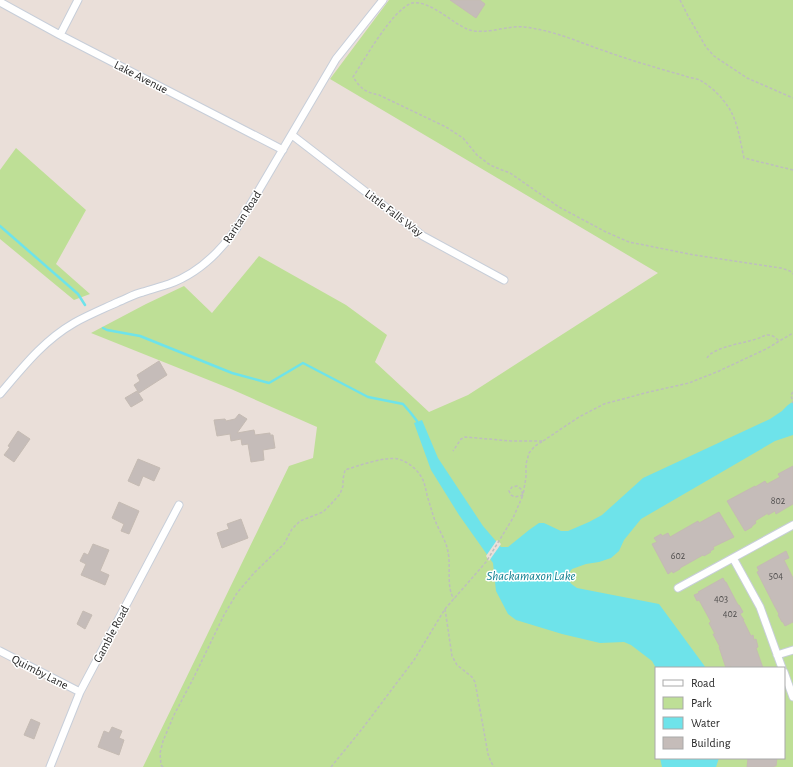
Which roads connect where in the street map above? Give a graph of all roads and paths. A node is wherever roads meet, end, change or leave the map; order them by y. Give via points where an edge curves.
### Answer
1 (78, 0) edge
2 (382, 0) edge
3 (680, 0) edge
4 (0, 2) edge
5 (60, 35) junction
6 (793, 98) edge
7 (292, 135) junction
8 (283, 150) junction
9 (793, 170) edge
10 (793, 274) edge
11 (504, 280) dead end
12 (793, 333) edge
13 (779, 341) junction
14 (707, 358) dead end
15 (793, 392) edge
16 (0, 394) edge
17 (793, 403) edge
18 (543, 441) junction
19 (453, 451) dead end
20 (523, 495) junction
21 (179, 505) dead end
22 (793, 525) edge
23 (733, 558) junction
24 (678, 588) dead end
25 (454, 599) junction
26 (445, 609) junction
27 (793, 650) edge
28 (0, 651) edge
29 (777, 655) junction
30 (782, 667) edge
31 (785, 675) edge
32 (80, 692) junction
33 (793, 697) edge
34 (50, 767) edge
35 (163, 767) edge
36 (331, 767) edge
37 (494, 767) edge

1 - 5 street
2 - 7 street, Raritan Road via 336,59
3 - 6 path via 706,47 714,56 747,78
4 - 5 street, Lake Avenue
5 - 8 street, Lake Avenue
7 - 8 street, Raritan Road
7 - 11 street, Little Falls Way via 423,236
8 - 16 street, Raritan Road via 236,229 210,260 171,283 142,292 73,323 41,346
9 - 10 path via 744,158 736,121 731,111 723,100 700,80 546,31 523,27 467,30 437,9 419,1 402,8 393,18 353,78 360,87 370,93 446,127 463,138 477,155 490,165 510,172 559,206 606,232 629,242 781,268
12 - 13 path
13 - 14 path via 776,337 764,335 709,354
13 - 18 path via 689,383 604,404
15 - 17 path
18 - 19 path via 461,438
18 - 20 path via 529,453
20 - 20 path via 517,486 509,491 515,497
20 - 25 path via 513,518 486,562
21 - 32 street, Gamble Road
22 - 23 street
23 - 24 street
23 - 29 street via 760,607
25 - 26 path
25 - 35 path via 450,587 445,541 419,473 412,466 397,459 386,459 345,470 340,494 323,512 300,521 284,544 237,593 174,715 160,753
26 - 36 path via 414,660
26 - 37 path via 452,656 475,682 488,754
27 - 29 street
28 - 32 street, Quimby Lane
29 - 30 street
31 - 33 street
32 - 34 street, Gamble Road

